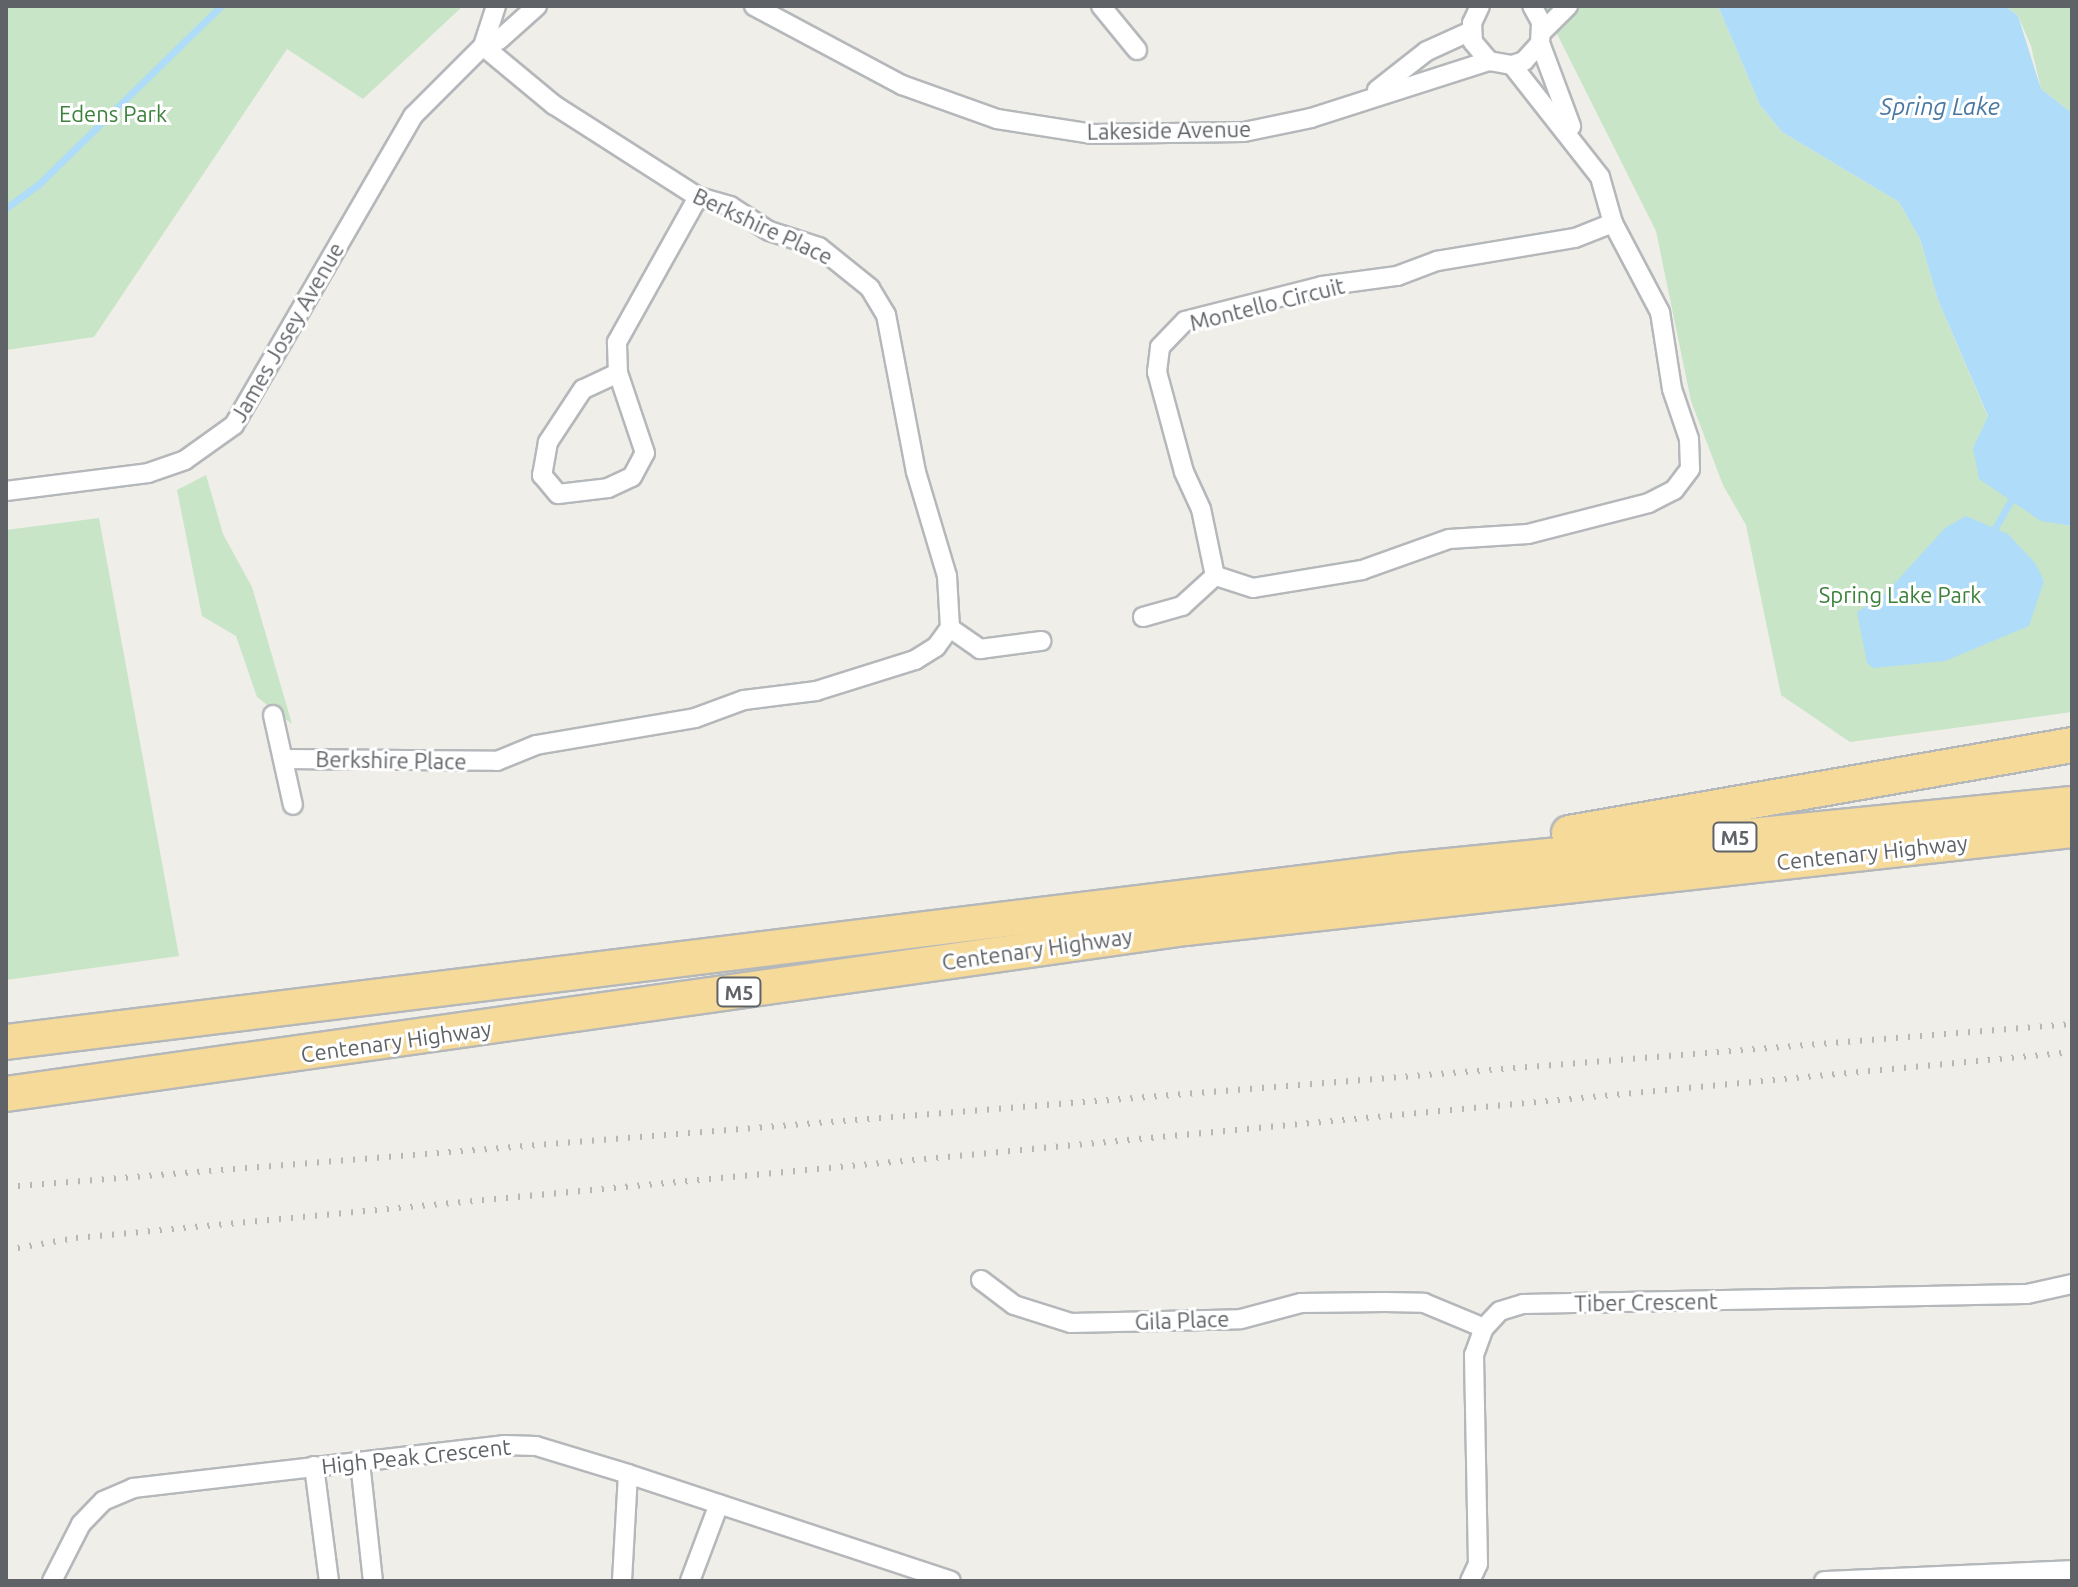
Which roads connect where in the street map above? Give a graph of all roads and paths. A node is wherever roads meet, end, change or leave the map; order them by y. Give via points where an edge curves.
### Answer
1 (496, 6) edge
2 (537, 6) edge
3 (754, 6) edge
4 (1101, 6) edge
5 (1532, 6) edge
6 (1568, 6) edge
7 (1474, 15) edge
8 (1541, 38) junction
9 (483, 46) junction
10 (1137, 50) dead end
11 (1489, 61) junction
12 (1512, 65) junction
13 (1365, 99) junction
14 (1583, 156) junction
15 (698, 197) junction
16 (1613, 223) junction
17 (618, 373) junction
18 (6, 491) edge
19 (1215, 576) junction
20 (1143, 617) dead end
21 (950, 628) junction
22 (1041, 641) dead end
23 (273, 715) dead end
24 (2072, 745) edge
25 (284, 759) junction
26 (2072, 804) edge
27 (293, 805) dead end
28 (2072, 830) edge
29 (1996, 838) junction
30 (2072, 840) edge
31 (1398, 871) junction
32 (6, 1042) edge
33 (6, 1094) edge
34 (981, 1280) dead end
35 (2072, 1284) edge
36 (1484, 1328) junction
37 (360, 1462) junction
38 (314, 1466) junction
39 (628, 1474) junction
40 (719, 1504) junction
41 (2072, 1570) edge
42 (52, 1581) edge
43 (329, 1581) edge
44 (373, 1581) edge
45 (622, 1581) edge
46 (690, 1581) edge
47 (951, 1581) edge
48 (1470, 1581) edge
49 (1824, 1581) edge

1 - 9 street, James Josey Avenue
2 - 9 street, James Josey Avenue via 499,40
3 - 13 street, Lakeside Avenue via 902,85 997,119 1093,134 1244,132
4 - 10 street
5 - 8 street
6 - 8 street
7 - 11 street
7 - 13 street, Lakeside Avenue
8 - 12 street via 1524,61
8 - 14 street
9 - 15 street, Berkshire Place via 554,105
9 - 18 street, James Josey Avenue via 413,116 234,425 185,460 148,473
11 - 12 street
11 - 13 street, Lakeside Avenue
12 - 14 street
14 - 16 street via 1600,177
15 - 17 street via 628,315 617,342
15 - 21 street, Berkshire Place via 730,206 769,231 819,247 870,288 886,315 916,472 947,576
16 - 19 street, Montello Circuit via 1575,238 1437,261 1397,276 1322,286 1185,321 1160,347 1157,372 1184,472 1201,509
16 - 19 street via 1660,312 1672,389 1689,439 1690,469 1674,490 1649,503 1528,534 1449,539 1362,570 1253,588
17 - 17 street via 645,453 632,477 608,488 558,494 542,475 548,442 583,389
19 - 20 street via 1182,606
21 - 22 street via 980,649
21 - 25 street, Berkshire Place via 936,647 915,660 816,691 744,700 695,718 536,745 497,761
23 - 25 street, Berkshire Place
24 - 31 highway via 1428,857
25 - 27 street, Berkshire Place
26 - 31 highway, Centenary Highway / M5
28 - 29 highway, Centenary Highway / M5
29 - 30 highway via 2028,844
29 - 33 highway, Centenary Highway / M5 via 1185,928
31 - 32 highway, Centenary Highway / M5
34 - 36 street, Gila Place via 1014,1305 1071,1323 1241,1319 1301,1303 1385,1302 1424,1303
35 - 36 street, Tiber Crescent via 2027,1294 1523,1304 1500,1311
36 - 48 street via 1474,1355 1478,1564
37 - 38 street, High Peak Crescent
37 - 39 street, High Peak Crescent via 536,1446
37 - 44 street
38 - 42 street, High Peak Crescent via 133,1488 103,1501 81,1524
38 - 43 street
39 - 40 street, High Peak Crescent
39 - 45 street
40 - 46 street
40 - 47 street, High Peak Crescent
41 - 49 street

